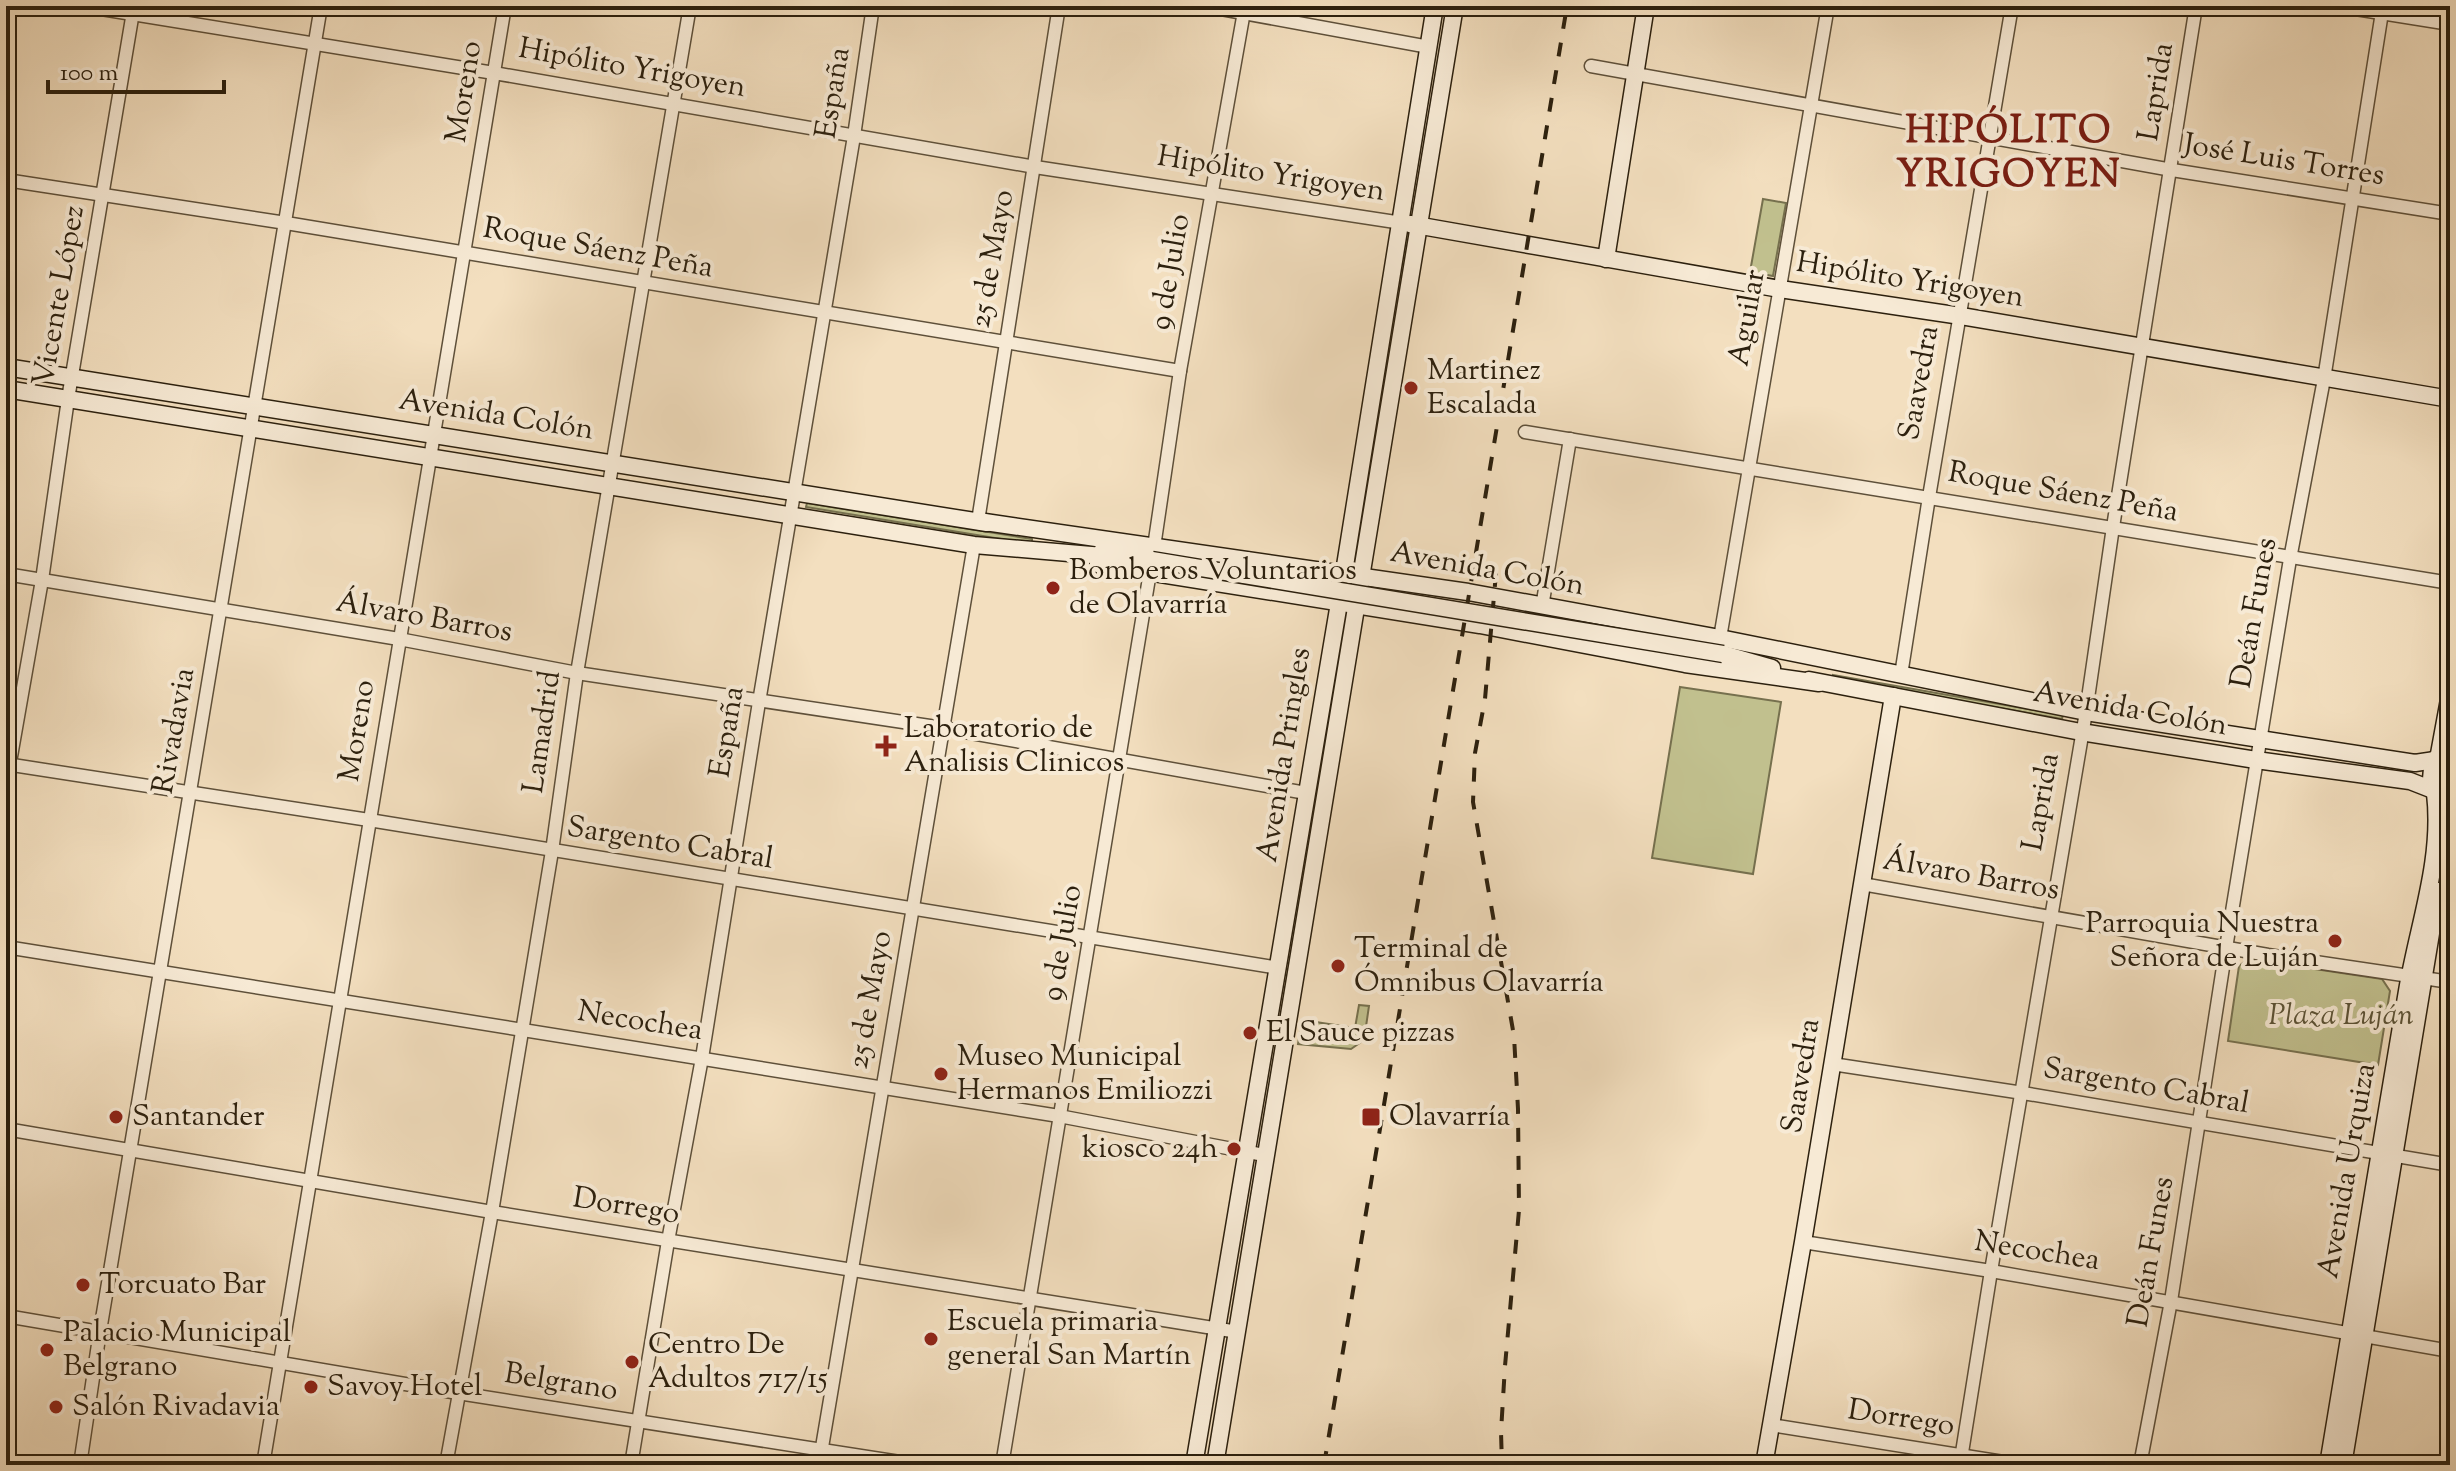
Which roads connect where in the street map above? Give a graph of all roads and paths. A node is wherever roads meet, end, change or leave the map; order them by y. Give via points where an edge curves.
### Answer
1 (83, 6) edge
2 (321, 6) edge
3 (505, 6) edge
4 (690, 6) edge
5 (873, 6) edge
6 (1059, 6) edge
7 (1205, 6) edge
8 (1435, 6) edge
9 (1455, 6) edge
10 (1646, 6) edge
11 (1828, 6) edge
12 (2012, 6) edge
13 (2196, 6) edge
14 (2337, 6) edge
15 (1245, 9) edge
16 (2382, 9) edge
17 (133, 10) edge
18 (2450, 24) edge
19 (315, 45) junction
20 (1429, 47) junction
21 (1591, 66) dead end
22 (494, 73) junction
23 (1637, 73) junction
24 (674, 106) junction
25 (1810, 107) junction
26 (854, 136) junction
27 (1990, 137) junction
28 (1035, 167) junction
29 (2172, 170) junction
30 (6, 180) edge
31 (103, 195) junction
32 (1211, 195) junction
33 (2352, 198) junction
34 (2450, 214) edge
35 (286, 223) junction
36 (1402, 223) junction
37 (1420, 226) junction
38 (466, 253) junction
39 (1606, 259) junction
40 (644, 283) junction
41 (1780, 289) junction
42 (823, 314) junction
43 (1961, 316) junction
44 (1005, 344) junction
45 (2142, 347) junction
46 (6, 367) edge
47 (1180, 371) junction
48 (73, 377) junction
49 (2324, 379) junction
50 (6, 389) edge
51 (68, 399) junction
52 (2450, 399) edge
53 (255, 405) junction
54 (252, 428) junction
55 (1525, 432) dead end
56 (433, 435) junction
57 (1570, 439) junction
58 (428, 458) junction
59 (612, 462) junction
60 (1748, 468) junction
61 (609, 486) junction
62 (796, 491) junction
63 (1929, 497) junction
64 (790, 516) junction
65 (978, 521) junction
66 (2113, 527) junction
67 (974, 545) junction
68 (2290, 559) junction
69 (1152, 560) junction
70 (6, 574) edge
71 (1343, 574) junction
72 (1361, 577) junction
73 (42, 580) junction
74 (2450, 583) edge
75 (1339, 603) junction
76 (1357, 606) junction
77 (1542, 607) junction
78 (222, 610) junction
79 (399, 639) junction
80 (1722, 646) junction
81 (577, 673) junction
82 (1901, 675) junction
83 (1819, 683) junction
84 (2450, 694) edge
85 (1893, 696) junction
86 (759, 702) junction
87 (2086, 712) junction
88 (943, 728) junction
89 (2081, 732) junction
90 (2260, 739) junction
91 (2441, 755) edge
92 (1118, 760) junction
93 (2256, 760) junction
94 (8, 764) edge
95 (6, 785) edge
96 (2434, 792) junction
97 (191, 793) junction
98 (1306, 793) junction
99 (2450, 802) edge
100 (369, 820) junction
101 (2450, 827) edge
102 (552, 851) junction
103 (732, 879) junction
104 (1862, 884) junction
105 (913, 910) junction
106 (2050, 916) junction
107 (1091, 938) junction
108 (6, 947) edge
109 (2226, 948) junction
110 (1279, 968) junction
111 (161, 972) junction
112 (2417, 977) junction
113 (2450, 982) edge
114 (342, 1000) junction
115 (521, 1029) junction
116 (702, 1058) junction
117 (1832, 1064) junction
118 (882, 1089) junction
119 (2023, 1093) junction
120 (1059, 1116) junction
121 (2200, 1122) junction
122 (6, 1129) edge
123 (131, 1151) junction
124 (1245, 1151) junction
125 (2388, 1154) junction
126 (1264, 1155) junction
127 (2450, 1165) edge
128 (311, 1182) junction
129 (492, 1212) junction
130 (668, 1241) junction
131 (1803, 1242) junction
132 (852, 1269) junction
133 (1991, 1271) junction
134 (1028, 1299) junction
135 (2171, 1301) junction
136 (6, 1316) edge
137 (1216, 1330) junction
138 (100, 1331) junction
139 (1238, 1332) junction
140 (2356, 1334) junction
141 (2450, 1351) edge
142 (280, 1361) junction
143 (458, 1393) junction
144 (638, 1422) junction
145 (1771, 1425) junction
146 (822, 1450) junction
147 (1961, 1460) edge
148 (80, 1465) edge
149 (263, 1465) edge
150 (446, 1465) edge
151 (631, 1465) edge
152 (819, 1465) edge
153 (919, 1465) edge
154 (1002, 1465) edge
155 (1194, 1465) edge
156 (1215, 1465) edge
157 (1764, 1465) edge
158 (2022, 1465) edge
159 (2140, 1465) edge
160 (2328, 1465) edge
161 (2343, 1465) edge

1 - 17 street, Hipólito Yrigoyen
2 - 19 street, Rivadavia
3 - 22 street, Moreno
4 - 24 street, Lamadrid
5 - 26 street, España
6 - 28 street, 25 de Mayo
7 - 15 street
8 - 20 main road, Avenida Pringles
9 - 37 main road, Avenida Pringles
10 - 23 main road
11 - 25 street, Aguilar
12 - 27 street, Saavedra
13 - 29 street, Laprida
14 - 16 street
15 - 20 street
15 - 32 street, 9 de Julio
16 - 18 street
16 - 33 street, Deán Funes
17 - 19 street, Hipólito Yrigoyen
17 - 31 street, Vicente López
19 - 22 street, Hipólito Yrigoyen
19 - 35 street, Rivadavia
20 - 36 main road, Avenida Pringles
21 - 23 street, José Luis Torres
22 - 24 street, Hipólito Yrigoyen
22 - 38 street, Moreno
23 - 25 street, José Luis Torres
23 - 39 main road
24 - 26 street, Hipólito Yrigoyen
24 - 40 street, Lamadrid
25 - 27 street, José Luis Torres
25 - 41 street, Aguilar
26 - 28 street, Hipólito Yrigoyen
26 - 42 street, España
27 - 29 street, José Luis Torres
27 - 43 street, Saavedra
28 - 32 street, Hipólito Yrigoyen
28 - 44 street, 25 de Mayo
29 - 33 street, José Luis Torres
29 - 45 street, Laprida
30 - 31 street, Roque Sáenz Peña
31 - 35 street, Roque Sáenz Peña
31 - 48 street, Vicente López
32 - 36 street, Hipólito Yrigoyen
32 - 47 street, 9 de Julio
33 - 34 street, José Luis Torres
33 - 49 street, Deán Funes
35 - 38 street, Roque Sáenz Peña
35 - 53 street, Rivadavia
36 - 37 main road, Hipólito Yrigoyen
36 - 71 main road, Avenida Pringles
37 - 39 main road, Hipólito Yrigoyen
37 - 72 main road, Avenida Pringles
38 - 40 street, Roque Sáenz Peña
38 - 56 street, Moreno
39 - 41 main road, Hipólito Yrigoyen
40 - 42 street, Roque Sáenz Peña
40 - 59 street, Lamadrid
41 - 43 main road, Hipólito Yrigoyen
41 - 60 street, Aguilar
42 - 44 street, Roque Sáenz Peña
42 - 62 street, España
43 - 45 main road, Hipólito Yrigoyen
43 - 63 street, Saavedra
44 - 47 street, Roque Sáenz Peña
44 - 65 street, 25 de Mayo
45 - 49 main road, Hipólito Yrigoyen
45 - 66 street, Laprida
46 - 48 main road, Avenida Colón
47 - 69 street, 9 de Julio
48 - 51 street, Vicente López
48 - 53 main road, Avenida Colón
49 - 52 main road, Hipólito Yrigoyen
49 - 68 street, Deán Funes
50 - 51 main road, Avenida Colón
51 - 54 main road, Avenida Colón
51 - 73 street, Vicente López
53 - 54 street, Rivadavia
53 - 56 main road, Avenida Colón
54 - 58 main road, Avenida Colón
54 - 78 street, Rivadavia
55 - 57 street, Roque Sáenz Peña
56 - 58 street, Moreno
56 - 59 main road, Avenida Colón
57 - 60 street, Roque Sáenz Peña
57 - 77 street
58 - 61 main road, Avenida Colón
58 - 79 street, Moreno
59 - 61 street, Lamadrid
59 - 62 main road, Avenida Colón
60 - 63 street, Roque Sáenz Peña
60 - 80 street, Aguilar
61 - 64 main road, Avenida Colón
61 - 81 street, Lamadrid
62 - 64 street, España
62 - 65 main road, Avenida Colón
63 - 66 street, Roque Sáenz Peña
63 - 82 street, Saavedra
64 - 67 main road, Avenida Colón
64 - 86 street, España
65 - 69 main road, Avenida Colón
66 - 68 street, Roque Sáenz Peña
66 - 87 street, Laprida
67 - 69 main road, Avenida Colón
67 - 88 street, 25 de Mayo
68 - 74 street, Roque Sáenz Peña
68 - 90 street, Deán Funes
69 - 71 main road, Avenida Colón
69 - 75 main road, Avenida Colón
69 - 80 main road, Avenida Colón, bridge
69 - 92 street, 9 de Julio
70 - 73 street, Álvaro Barros
71 - 72 main road, Avenida Colón
71 - 75 main road, Avenida Pringles
72 - 76 main road, Avenida Pringles
72 - 77 main road, Avenida Colón
73 - 78 street, Álvaro Barros
73 - 94 street, Vicente López
75 - 76 main road, Avenida Colón
75 - 98 main road, Avenida Pringles
76 - 83 main road, Avenida Colón
76 - 126 main road, Avenida Pringles
77 - 80 main road, Avenida Colón
78 - 79 street, Álvaro Barros
78 - 97 street, Rivadavia
79 - 81 street, Álvaro Barros
79 - 100 street, Moreno
80 - 82 main road, Avenida Colón
80 - 83 main road, Avenida Colón
81 - 86 street, Álvaro Barros
81 - 102 street, Lamadrid
82 - 87 main road, Avenida Colón
83 - 85 main road, Avenida Colón
84 - 91 main road
85 - 89 main road, Avenida Colón
85 - 104 main road, Saavedra
86 - 88 street, Álvaro Barros
86 - 103 street, España
87 - 89 street, Laprida
87 - 90 main road, Avenida Colón
88 - 92 street, Álvaro Barros
88 - 105 street, 25 de Mayo
89 - 93 main road, Avenida Colón
89 - 106 street, Laprida
90 - 91 main road, Avenida Colón via 2415,763
90 - 93 street, Deán Funes
91 - 96 main road, Avenida Urquiza via 2431,780
92 - 98 street, Álvaro Barros
92 - 107 street, 9 de Julio
93 - 96 main road, Avenida Colón via 2410,781
93 - 109 street, Deán Funes
94 - 95 street, Vicente López
94 - 97 street, Sargento Cabral
96 - 99 main road, Avenida Colón
96 - 112 main road, Avenida Urquiza via 2436,852
97 - 100 street, Sargento Cabral
97 - 111 street, Rivadavia
98 - 110 main road, Avenida Pringles
100 - 102 street, Sargento Cabral
100 - 114 street, Moreno
101 - 112 main road, Avenida Urquiza
102 - 103 street, Sargento Cabral
102 - 115 street, Lamadrid
103 - 105 street, Sargento Cabral
103 - 116 street, España
104 - 106 street, Álvaro Barros
104 - 117 main road, Saavedra
105 - 107 street, Sargento Cabral
105 - 118 street, 25 de Mayo
106 - 109 street, Álvaro Barros
106 - 119 street, Laprida
107 - 110 street, Sargento Cabral
107 - 120 street, 9 de Julio
108 - 111 street, Necochea
109 - 112 street, Álvaro Barros
109 - 121 street, Deán Funes
110 - 124 main road, Avenida Pringles
111 - 114 street, Necochea
111 - 123 street, Rivadavia
112 - 113 street, Álvaro Barros
112 - 125 main road, Avenida Urquiza
114 - 115 street, Necochea
114 - 128 street, Moreno
115 - 116 street, Necochea
115 - 129 street, Lamadrid
116 - 118 street, Necochea
116 - 130 street, España
117 - 119 street, Sargento Cabral
117 - 131 main road, Saavedra
118 - 120 street, Necochea
118 - 132 street, 25 de Mayo
119 - 121 street, Sargento Cabral
119 - 133 street, Laprida
120 - 124 street, Necochea
120 - 134 street, 9 de Julio
121 - 125 street, Sargento Cabral
121 - 135 street, Deán Funes
122 - 123 street, Dorrego
123 - 128 street, Dorrego
123 - 138 street, Rivadavia
124 - 126 street, Necochea
124 - 137 main road, Avenida Pringles
125 - 127 street, Sargento Cabral
125 - 140 main road, Avenida Urquiza
126 - 139 main road, Avenida Pringles
128 - 129 street, Dorrego
128 - 142 street, Moreno
129 - 130 street, Dorrego
129 - 143 street, Lamadrid
130 - 132 street, Dorrego
130 - 144 street, España
131 - 133 street, Necochea
131 - 145 main road, Saavedra
132 - 134 street, Dorrego
132 - 146 street, 25 de Mayo
133 - 135 street, Necochea
133 - 147 street, Laprida
134 - 137 street, Dorrego
134 - 154 street, 9 de Julio
135 - 140 street, Necochea
135 - 159 street, Deán Funes
136 - 138 street, Belgrano
137 - 139 street, Dorrego
137 - 155 main road, Avenida Pringles
138 - 142 street, Belgrano
138 - 148 street, Rivadavia
139 - 156 main road, Avenida Pringles
140 - 141 street, Necochea
140 - 160 main road, Avenida Urquiza
140 - 161 main road, Avenida Urquiza
142 - 143 street, Belgrano
142 - 149 street, Moreno
143 - 144 street, Belgrano
143 - 150 street, Lamadrid
144 - 146 street, Belgrano
144 - 151 street, España
145 - 147 street, Dorrego
145 - 157 main road, Saavedra
146 - 152 street, 25 de Mayo
146 - 153 street, Belgrano
147 - 158 street, Dorrego

